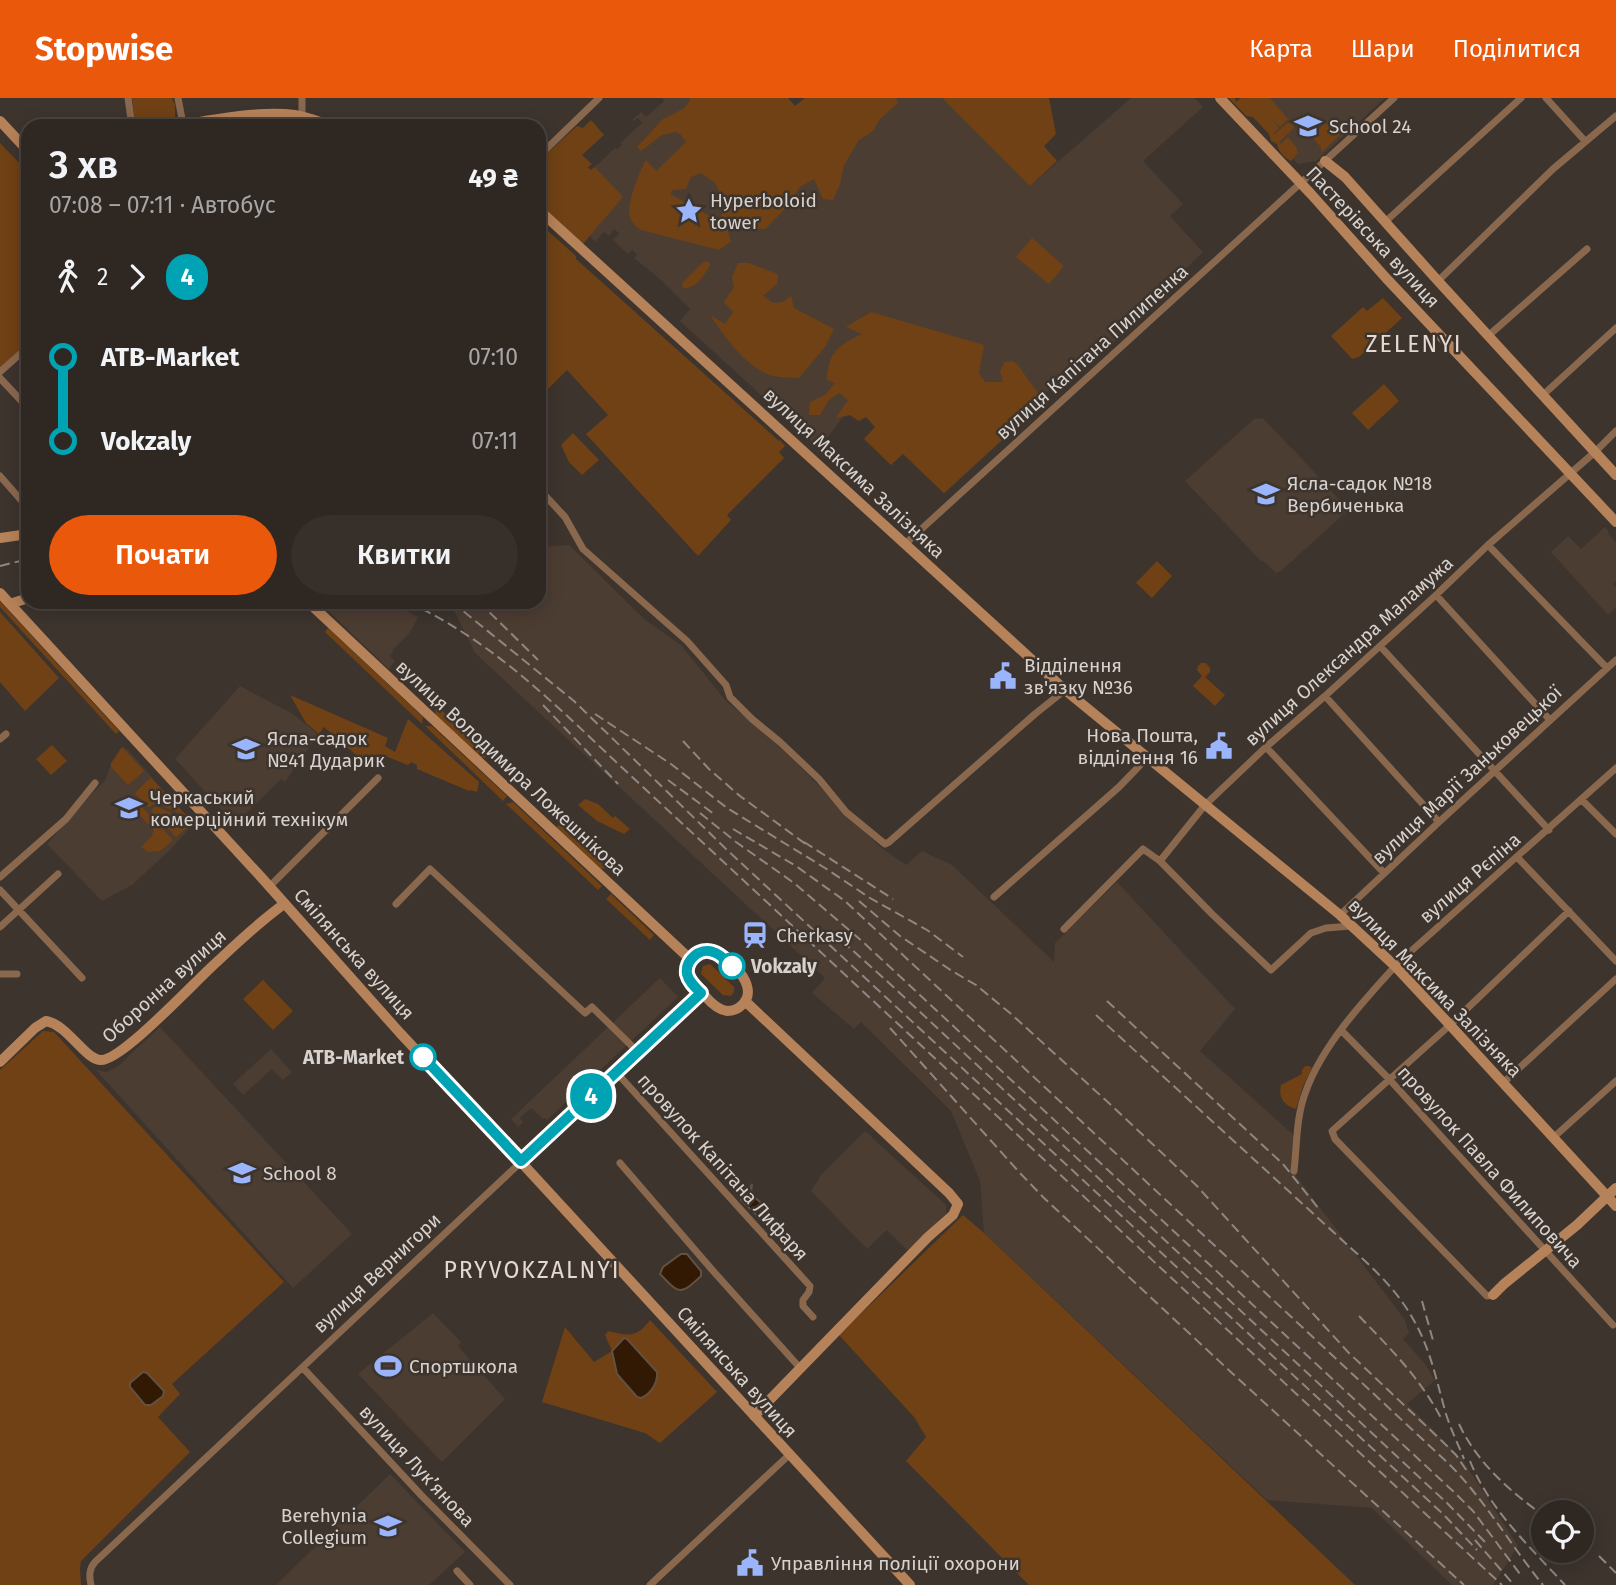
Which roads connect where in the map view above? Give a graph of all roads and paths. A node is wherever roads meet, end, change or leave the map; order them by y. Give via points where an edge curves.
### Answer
1 (128, 98) edge
2 (178, 98) edge
3 (302, 98) edge
4 (599, 98) edge
5 (1220, 98) edge
6 (1394, 98) edge
7 (1521, 98) edge
8 (1546, 98) edge
9 (1616, 116) edge
10 (131, 119) edge
11 (178, 119) edge
12 (225, 119) edge
13 (297, 119) edge
14 (302, 119) edge
15 (0, 121) edge
16 (13, 134) junction
17 (21, 136) edge
18 (1585, 141) junction
19 (21, 143) edge
20 (546, 149) edge
21 (1325, 161) junction
22 (1300, 183) junction
23 (546, 216) edge
24 (1385, 222) junction
25 (1587, 249) dead end
26 (1438, 281) junction
27 (1616, 328) edge
28 (1488, 336) junction
29 (21, 354) edge
30 (0, 375) edge
31 (1543, 395) junction
32 (21, 400) edge
33 (1616, 431) edge
34 (1595, 452) junction
35 (1569, 473) junction
36 (1616, 475) edge
37 (0, 476) edge
38 (546, 497) edge
39 (21, 500) edge
40 (1616, 522) edge
41 (21, 535) edge
42 (0, 538) edge
43 (905, 544) junction
44 (1488, 545) junction
45 (0, 593) edge
46 (1436, 595) junction
47 (21, 600) edge
48 (10, 604) junction
49 (315, 609) edge
50 (1380, 646) junction
51 (1616, 660) edge
52 (1607, 668) junction
53 (1065, 690) junction
54 (1325, 696) junction
55 (1550, 720) junction
56 (1266, 747) junction
57 (1147, 758) junction
58 (1616, 768) edge
59 (1495, 772) junction
60 (378, 778) dead end
61 (95, 783) dead end
62 (1582, 800) junction
63 (1205, 805) junction
64 (1439, 822) junction
65 (1549, 830) junction
66 (1616, 834) edge
67 (1517, 857) junction
68 (1160, 861) junction
69 (1384, 873) junction
70 (58, 874) dead end
71 (0, 877) edge
72 (270, 887) junction
73 (0, 890) edge
74 (994, 897) dead end
75 (284, 904) junction
76 (396, 904) dead end
77 (18, 911) junction
78 (1569, 911) junction
79 (1340, 915) junction
80 (1352, 926) junction
81 (0, 927) edge
82 (1064, 929) dead end
83 (691, 960) junction
84 (1616, 961) edge
85 (1395, 966) junction
86 (0, 974) edge
87 (17, 974) dead end
88 (82, 978) dead end
89 (1616, 979) edge
90 (701, 993) junction
91 (745, 1001) junction
92 (1450, 1025) junction
93 (1342, 1031) junction
94 (638, 1052) junction
95 (0, 1062) edge
96 (616, 1072) junction
97 (1389, 1079) junction
98 (1616, 1081) edge
99 (1503, 1083) junction
100 (1554, 1137) junction
101 (521, 1161) junction
102 (620, 1163) dead end
103 (1294, 1171) dead end
104 (1612, 1192) edge
105 (1616, 1206) edge
106 (1544, 1251) junction
107 (1493, 1295) joint
108 (813, 1317) dead end
109 (1613, 1325) dead end
110 (303, 1368) junction
111 (801, 1369) junction
112 (754, 1416) junction
113 (789, 1455) junction
114 (457, 1571) dead end
115 (90, 1585) edge
116 (470, 1585) edge
117 (510, 1585) edge
118 (650, 1585) edge
119 (911, 1585) edge

1 - 10 street
2 - 11 street
3 - 14 street
4 - 20 street
5 - 22 main road, Пастерівська вулиця
6 - 21 street, вулиця Капітана Пилипенка
7 - 24 street
8 - 18 street
9 - 18 street
12 - 13 main road via 284,114
15 - 16 main road
16 - 17 main road
16 - 19 main road
18 - 26 street
21 - 22 street, вулиця Капітана Пилипенка
21 - 24 main road, Пастерівська вулиця
22 - 35 main road, Пастерівська вулиця
22 - 43 street, вулиця Капітана Пилипенка
23 - 43 main road, вулиця Максима Залізняка
24 - 26 main road, Пастерівська вулиця
25 - 28 street
26 - 28 main road, Пастерівська вулиця
27 - 31 street
28 - 31 main road, Пастерівська вулиця
29 - 30 street
30 - 32 street
31 - 34 main road, Пастерівська вулиця
33 - 34 street, вулиця Олександра Маламужа
34 - 35 street, вулиця Олександра Маламужа
34 - 36 main road, Пастерівська вулиця
35 - 40 main road, Пастерівська вулиця
35 - 44 street, вулиця Олександра Маламужа
37 - 39 street
38 - 53 street via 565,517 583,549 687,642 726,685 730,697 819,779 846,812 885,844
41 - 42 main road
43 - 53 main road, вулиця Максима Залізняка
44 - 46 street, вулиця Олександра Маламужа
44 - 52 street
45 - 48 main road, Смілянська вулиця
46 - 50 street, вулиця Олександра Маламужа
46 - 55 street
47 - 48 main road
48 - 72 main road, Смілянська вулиця
49 - 83 main road, вулиця Володимира Ложешнікова
50 - 54 street, вулиця Олександра Маламужа
50 - 59 street
51 - 52 street, вулиця Марії Заньковецької
52 - 55 street, вулиця Марії Заньковецької
53 - 57 main road, вулиця Максима Залізняка
54 - 56 street, вулиця Олександра Маламужа
54 - 64 street
55 - 59 street, вулиця Марії Заньковецької
56 - 63 street, вулиця Олександра Маламужа
56 - 69 street
57 - 63 main road, вулиця Максима Залізняка
57 - 74 street
58 - 62 street, вулиця Рєпіна
59 - 64 street, вулиця Марії Заньковецької
59 - 65 street
60 - 72 street
61 - 71 street via 66,819
62 - 65 street, вулиця Рєпіна
62 - 66 street
63 - 68 street, вулиця Олександра Маламужа
63 - 79 main road, вулиця Максима Залізняка
64 - 69 street, вулиця Марії Заньковецької
65 - 67 street, вулиця Рєпіна
67 - 78 street
67 - 85 street, вулиця Рєпіна
68 - 80 street via 1271,970 1311,933
68 - 82 street via 1143,849
69 - 79 street, вулиця Марії Заньковецької
70 - 77 street
72 - 75 main road, Смілянська вулиця
73 - 77 street
75 - 95 main road, Оборонна вулиця via 111,1058 95,1060 58,1025 46,1021
75 - 101 main road, Смілянська вулиця
76 - 94 street via 430,869 585,1013 592,1007
77 - 81 street
77 - 88 street
78 - 84 street
78 - 92 street
79 - 80 main road, вулиця Максима Залізняка
80 - 85 main road, вулиця Максима Залізняка
83 - 90 main road via 688,978
83 - 91 main road via 704,951 721,955 746,980
85 - 92 main road, вулиця Максима Залізняка
85 - 93 street, вулиця Рєпіна
86 - 87 street
89 - 99 street
90 - 91 main road via 723,1010 736,1009
90 - 94 main road, вулиця Вернигори
91 - 111 main road via 958,1205
92 - 97 street
92 - 99 main road, вулиця Максима Залізняка
93 - 97 street, провулок Павла Филиповича
93 - 103 street, вулиця Рєпіна via 1330,1044 1306,1091
94 - 96 main road, вулиця Вернигори
96 - 101 main road, вулиця Вернигори
96 - 108 street, провулок Капітана Лифаря via 810,1286 803,1306
97 - 106 street, провулок Павла Филиповича
97 - 107 street via 1332,1133 1487,1296
98 - 100 street
99 - 100 main road, вулиця Максима Залізняка
100 - 104 main road, вулиця Максима Залізняка
101 - 110 street, вулиця Вернигори
101 - 112 main road, Смілянська вулиця
102 - 111 street
104 - 105 main road, вулиця Максима Залізняка
104 - 106 main road
106 - 107 main road
106 - 109 street, провулок Павла Филиповича
110 - 115 street, вулиця Вернигори via 95,1562
110 - 117 street, вулиця Лукʼянова
111 - 112 main road
112 - 113 main road, Смілянська вулиця
113 - 118 street
113 - 119 main road, Смілянська вулиця
114 - 116 street

